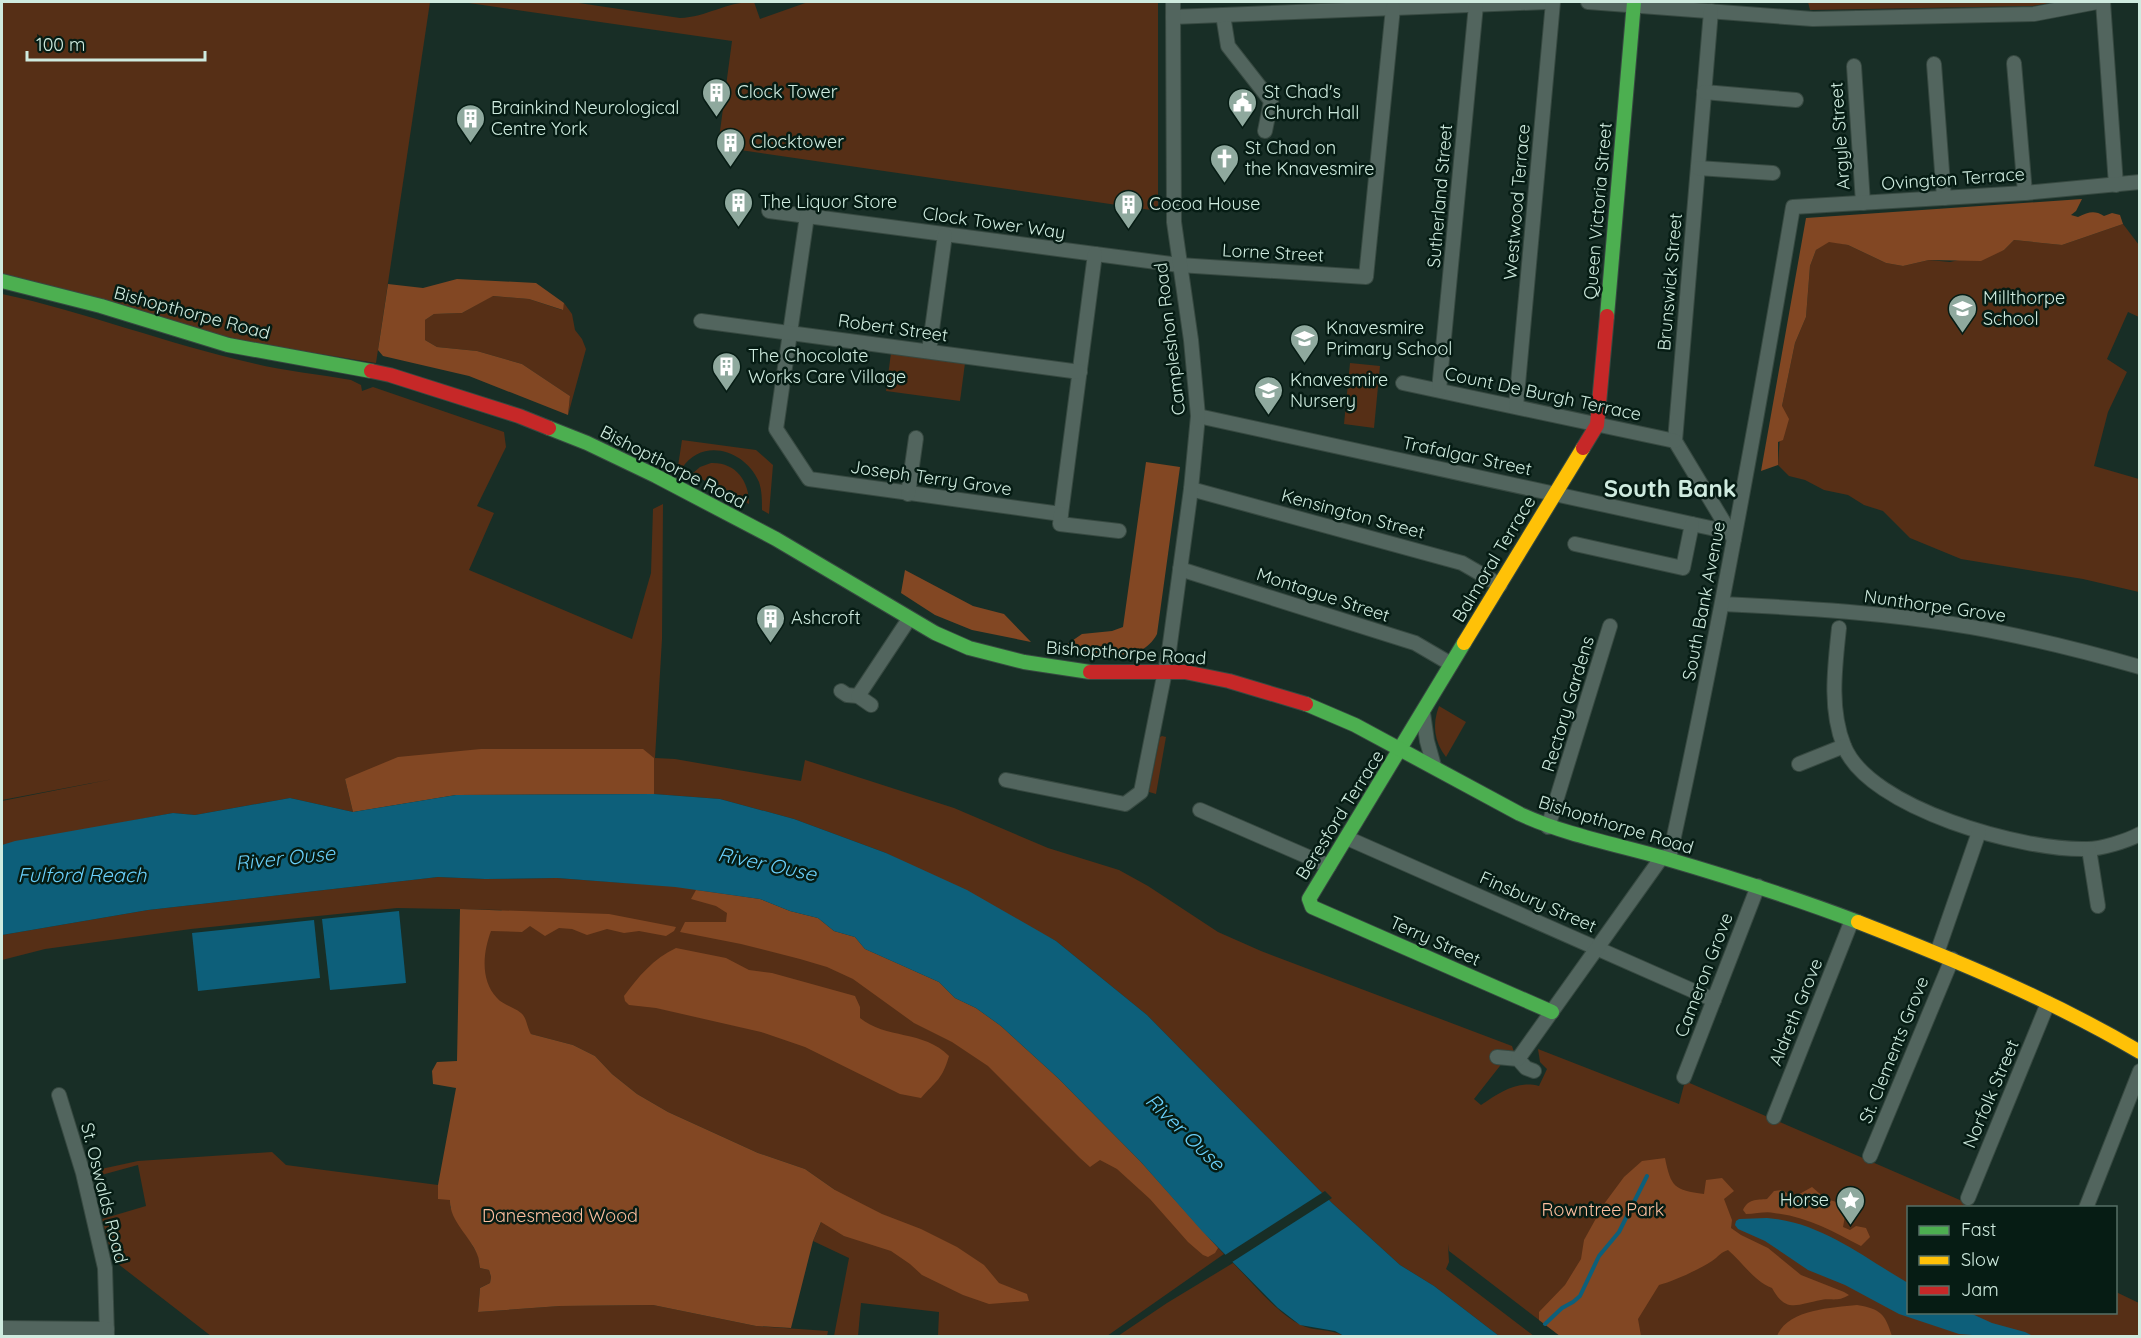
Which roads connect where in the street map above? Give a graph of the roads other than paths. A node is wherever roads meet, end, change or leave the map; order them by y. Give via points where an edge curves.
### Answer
1 (1173, 2) edge
2 (1547, 2) edge
3 (1553, 2) edge
4 (1588, 2) edge
5 (2097, 2) edge
6 (2103, 2) edge
7 (1634, 4) edge
8 (1476, 5) junction
9 (1393, 8) junction
10 (1711, 11) junction
11 (1223, 15) junction
12 (1173, 17) junction
13 (2014, 63) dead end
14 (1934, 64) dead end
15 (1854, 66) dead end
16 (1704, 92) junction
17 (1796, 100) dead end
18 (1265, 130) dead end
19 (1698, 168) junction
20 (1773, 173) dead end
21 (2139, 182) edge
22 (2116, 185) junction
23 (2025, 193) junction
24 (1944, 198) junction
25 (1863, 203) junction
26 (1793, 207) joint
27 (769, 211) dead end
28 (807, 216) junction
29 (945, 235) junction
30 (1095, 254) junction
31 (1179, 265) junction
32 (2, 281) edge
33 (701, 321) dead end
34 (790, 333) junction
35 (929, 351) junction
36 (1080, 372) junction
37 (1403, 383) dead end
38 (1439, 390) junction
39 (1516, 406) junction
40 (1198, 416) junction
41 (1597, 424) junction
42 (916, 438) dead end
43 (1675, 441) junction
44 (1191, 489) junction
45 (908, 494) junction
46 (1555, 494) junction
47 (1061, 514) junction
48 (1692, 524) junction
49 (1727, 526) junction
50 (1119, 531) dead end
51 (1734, 539) junction
52 (1575, 544) dead end
53 (1180, 569) junction
54 (1500, 585) junction
55 (1722, 604) junction
56 (909, 619) junction
57 (1611, 626) dead end
58 (1839, 628) dead end
59 (1451, 664) junction
60 (2139, 667) edge
61 (1166, 671) junction
62 (841, 691) dead end
63 (858, 696) junction
64 (871, 705) dead end
65 (1423, 713) junction
66 (1844, 746) junction
67 (1401, 750) junction
68 (1799, 764) dead end
69 (1434, 766) junction
70 (1006, 780) dead end
71 (1200, 810) dead end
72 (1548, 827) junction
73 (1979, 832) junction
74 (2139, 834) edge
75 (1347, 838) junction
76 (2089, 849) junction
77 (1666, 858) junction
78 (1329, 866) junction
79 (1758, 886) junction
80 (1309, 899) joint
81 (2098, 906) dead end
82 (1852, 920) junction
83 (1597, 948) junction
84 (1937, 953) junction
85 (1952, 959) junction
86 (1714, 1000) junction
87 (2048, 1003) junction
88 (1552, 1012) junction
89 (2139, 1052) edge
90 (1497, 1057) dead end
91 (1518, 1059) junction
92 (1534, 1071) dead end
93 (2139, 1071) edge
94 (1684, 1077) dead end
95 (60, 1095) dead end
96 (1774, 1117) dead end
97 (1870, 1156) dead end
98 (1968, 1198) dead end
99 (2087, 1206) edge
100 (2, 1328) edge
101 (107, 1333) edge

1 - 12 street, Campleshon Road
2 - 8 street
3 - 39 street, Westwood Terrace
4 - 7 street
5 - 10 street via 2034,14 1813,19
6 - 22 street
7 - 10 street
7 - 41 street, Queen Victoria Street
8 - 9 street
8 - 38 street, Sutherland Street
9 - 11 street
9 - 31 street, Lorne Street via 1366,277
10 - 16 street, Brunswick Street
11 - 12 street
11 - 18 street via 1228,46 1271,101
12 - 31 street, Campleshon Road via 1174,222
13 - 23 street
14 - 24 street
15 - 25 street, Argyle Street
16 - 17 street
16 - 19 street, Brunswick Street
19 - 20 street
19 - 43 street, Brunswick Street
21 - 22 street, Ovington Terrace
22 - 23 street, Ovington Terrace
23 - 24 street, Ovington Terrace
24 - 25 street, Ovington Terrace
25 - 26 street, Ovington Terrace
26 - 51 street, South Bank Avenue
27 - 28 street, Clock Tower Way
28 - 29 street, Clock Tower Way
28 - 34 street, Joseph Terry Grove
29 - 30 street, Clock Tower Way
29 - 35 street
30 - 31 street, Clock Tower Way
30 - 36 street
31 - 40 street, Campleshon Road
32 - 56 street, Bishopthorpe Road via 228,345 390,375 519,416 664,480 776,539
33 - 34 street, Robert Street
34 - 35 street, Robert Street
34 - 45 street, Joseph Terry Grove via 776,429 809,479
35 - 36 street, Robert Street
36 - 47 street
37 - 38 street, Count De Burgh Terrace
38 - 39 street, Count De Burgh Terrace
39 - 41 street, Count De Burgh Terrace
40 - 44 street, Campleshon Road
40 - 46 street, Trafalgar Street
41 - 43 street, Count De Burgh Terrace
41 - 46 street, Balmoral Terrace
42 - 45 street
43 - 49 street
44 - 53 street, Campleshon Road
44 - 54 street, Kensington Street via 1462,563
45 - 47 street, Joseph Terry Grove
46 - 48 street, Trafalgar Street
46 - 54 street, Balmoral Terrace
47 - 50 street via 1060,524
48 - 49 street, Trafalgar Street via 1720,530
48 - 52 street via 1683,568
49 - 51 street
51 - 55 street, South Bank Avenue
53 - 59 street, Montague Street via 1415,643
53 - 61 street, Campleshon Road
54 - 59 street, Balmoral Terrace
55 - 60 street, Nunthorpe Grove via 1840,610 1970,627 2068,646
55 - 77 street, South Bank Avenue via 1694,746
56 - 61 street, Bishopthorpe Road via 969,648 1024,662 1095,672
56 - 63 street
57 - 72 street, Rectory Gardens
58 - 66 street via 1834,682
59 - 65 street, Balmoral Terrace
61 - 67 street, Bishopthorpe Road via 1229,681 1315,707
61 - 70 street, Campleshon Road via 1141,792 1125,804
62 - 63 street
63 - 64 street
65 - 67 street, Balmoral Terrace
65 - 69 street
66 - 68 street
66 - 73 street via 1855,763 1884,790
67 - 69 street, Bishopthorpe Road
67 - 75 street, Beresford Terrace
69 - 72 street, Bishopthorpe Road
71 - 78 street
72 - 77 street, Bishopthorpe Road
73 - 76 street via 2049,846
73 - 84 street
74 - 76 street
75 - 78 street, Beresford Terrace
75 - 83 street, Finsbury Street
76 - 81 street
77 - 79 street, Bishopthorpe Road
77 - 83 street
78 - 80 street, Beresford Terrace
79 - 82 street, Bishopthorpe Road
79 - 86 street, Cameron Grove
80 - 88 street, Terry Street via 1312,907
82 - 84 street, Bishopthorpe Road
82 - 96 street, Aldreth Grove
83 - 86 street, Finsbury Street
83 - 88 street
84 - 85 street, Bishopthorpe Road
85 - 87 street, Bishopthorpe Road
85 - 97 street, St. Clements Grove
86 - 94 street, Cameron Grove
87 - 89 street, Bishopthorpe Road
87 - 98 street, Norfolk Street
88 - 91 street
90 - 91 street
91 - 92 street
93 - 99 street
95 - 101 street, St. Oswalds Road via 105,1269
100 - 101 street

